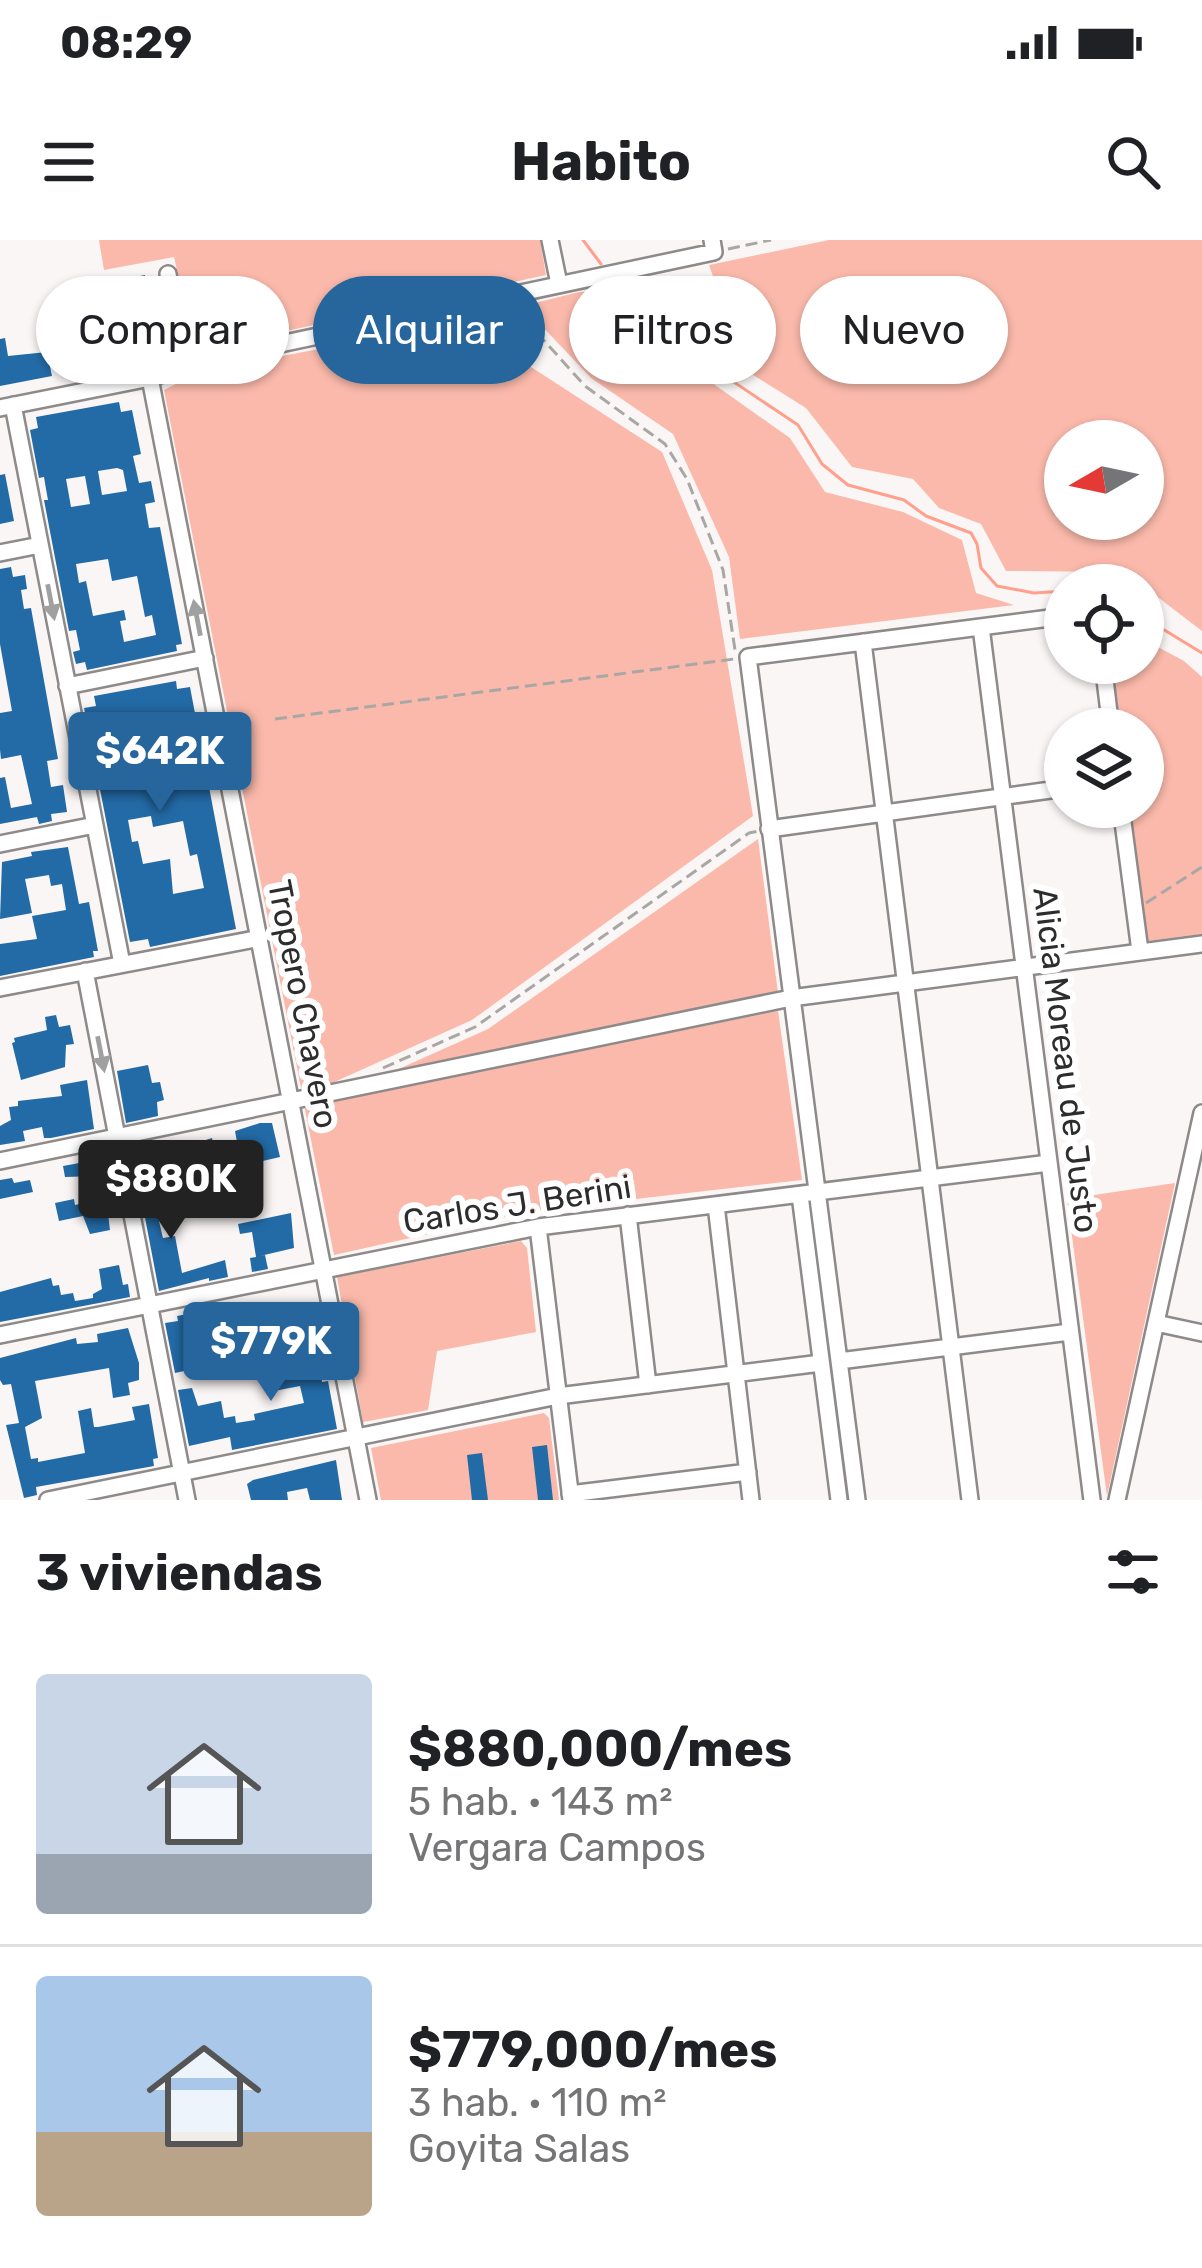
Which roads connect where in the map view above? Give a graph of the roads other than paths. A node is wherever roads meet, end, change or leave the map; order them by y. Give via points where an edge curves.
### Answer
1 (550, 240) edge
2 (713, 246) edge
3 (559, 284) junction
4 (289, 344) edge
5 (119, 384) edge
6 (151, 384) edge
7 (6, 406) edge
8 (40, 545) junction
9 (0, 553) edge
10 (1044, 619) edge
11 (981, 627) junction
12 (863, 642) junction
13 (205, 658) junction
14 (67, 686) junction
15 (1044, 791) edge
16 (1002, 797) junction
17 (884, 813) junction
18 (94, 825) junction
19 (1124, 828) edge
20 (769, 829) junction
21 (0, 844) edge
22 (260, 938) junction
23 (1202, 944) edge
24 (1140, 951) junction
25 (122, 964) junction
26 (1024, 968) junction
27 (86, 971) junction
28 (906, 984) junction
29 (0, 988) edge
30 (791, 998) junction
31 (291, 1101) junction
32 (1202, 1113) edge
33 (117, 1137) junction
34 (1199, 1143) edge
35 (0, 1161) edge
36 (1049, 1163) junction
37 (931, 1178) junction
38 (808, 1194) junction
39 (716, 1204) junction
40 (628, 1215) junction
41 (538, 1227) junction
42 (324, 1269) junction
43 (149, 1305) junction
44 (1156, 1323) junction
45 (1070, 1331) junction
46 (1202, 1333) edge
47 (0, 1335) edge
48 (952, 1347) junction
49 (830, 1362) junction
50 (736, 1373) junction
51 (648, 1384) junction
52 (557, 1396) junction
53 (355, 1437) junction
54 (182, 1472) junction
55 (748, 1472) junction
56 (570, 1497) edge
57 (48, 1500) edge
58 (187, 1500) edge
59 (368, 1500) edge
60 (752, 1500) edge
61 (838, 1500) edge
62 (857, 1500) edge
63 (970, 1500) edge
64 (1092, 1500) edge
65 (1117, 1500) edge

1 - 3 street
2 - 3 street
3 - 4 street
5 - 7 street
13 -> 6 street, Tropero Chavero
7 - 8 street
8 - 9 street
8 -> 14 street
10 - 11 street
11 - 12 street
11 - 16 street, Alicia Moreau de Justo
12 - 17 street
12 - 20 street via 748,657
13 - 14 street
13 - 22 street, Tropero Chavero
14 - 18 street
15 - 16 street
16 - 17 street
16 - 26 street, Alicia Moreau de Justo
17 - 20 street
17 - 28 street
18 - 21 street
18 - 25 street
19 - 24 street
20 - 30 street
22 - 25 street
22 - 31 street, Tropero Chavero
23 - 24 street
24 - 26 street
25 - 27 street
26 - 28 street
26 - 36 street, Alicia Moreau de Justo
27 - 29 street
27 -> 33 street
28 - 30 street
28 - 37 street
30 - 31 street
30 - 38 street
31 - 33 street
31 - 42 street, Tropero Chavero
32 - 34 street
33 - 35 street
33 - 43 street
34 - 44 street
36 - 37 street, Carlos J. Berini
36 - 45 street, Alicia Moreau de Justo
37 - 38 street, Carlos J. Berini
37 - 48 street
38 - 39 street, Carlos J. Berini
38 - 49 street
39 - 40 street, Carlos J. Berini
39 - 50 street
40 - 41 street, Carlos J. Berini
40 - 51 street
41 - 42 street, Carlos J. Berini
41 - 52 street
42 - 43 street, Carlos J. Berini
42 - 53 street, Tropero Chavero
43 - 47 street, Carlos J. Berini
43 - 54 street
44 - 46 street
44 - 65 street
45 - 48 street
45 - 64 street, Alicia Moreau de Justo
48 - 49 street
48 - 63 street
49 - 50 street
49 - 61 street
49 - 62 street
50 - 51 street
50 - 55 street
51 - 52 street
52 - 53 street
52 - 56 street
53 - 54 street
53 - 59 street, Tropero Chavero
54 - 57 street
54 - 58 street
55 - 56 street
55 - 60 street

